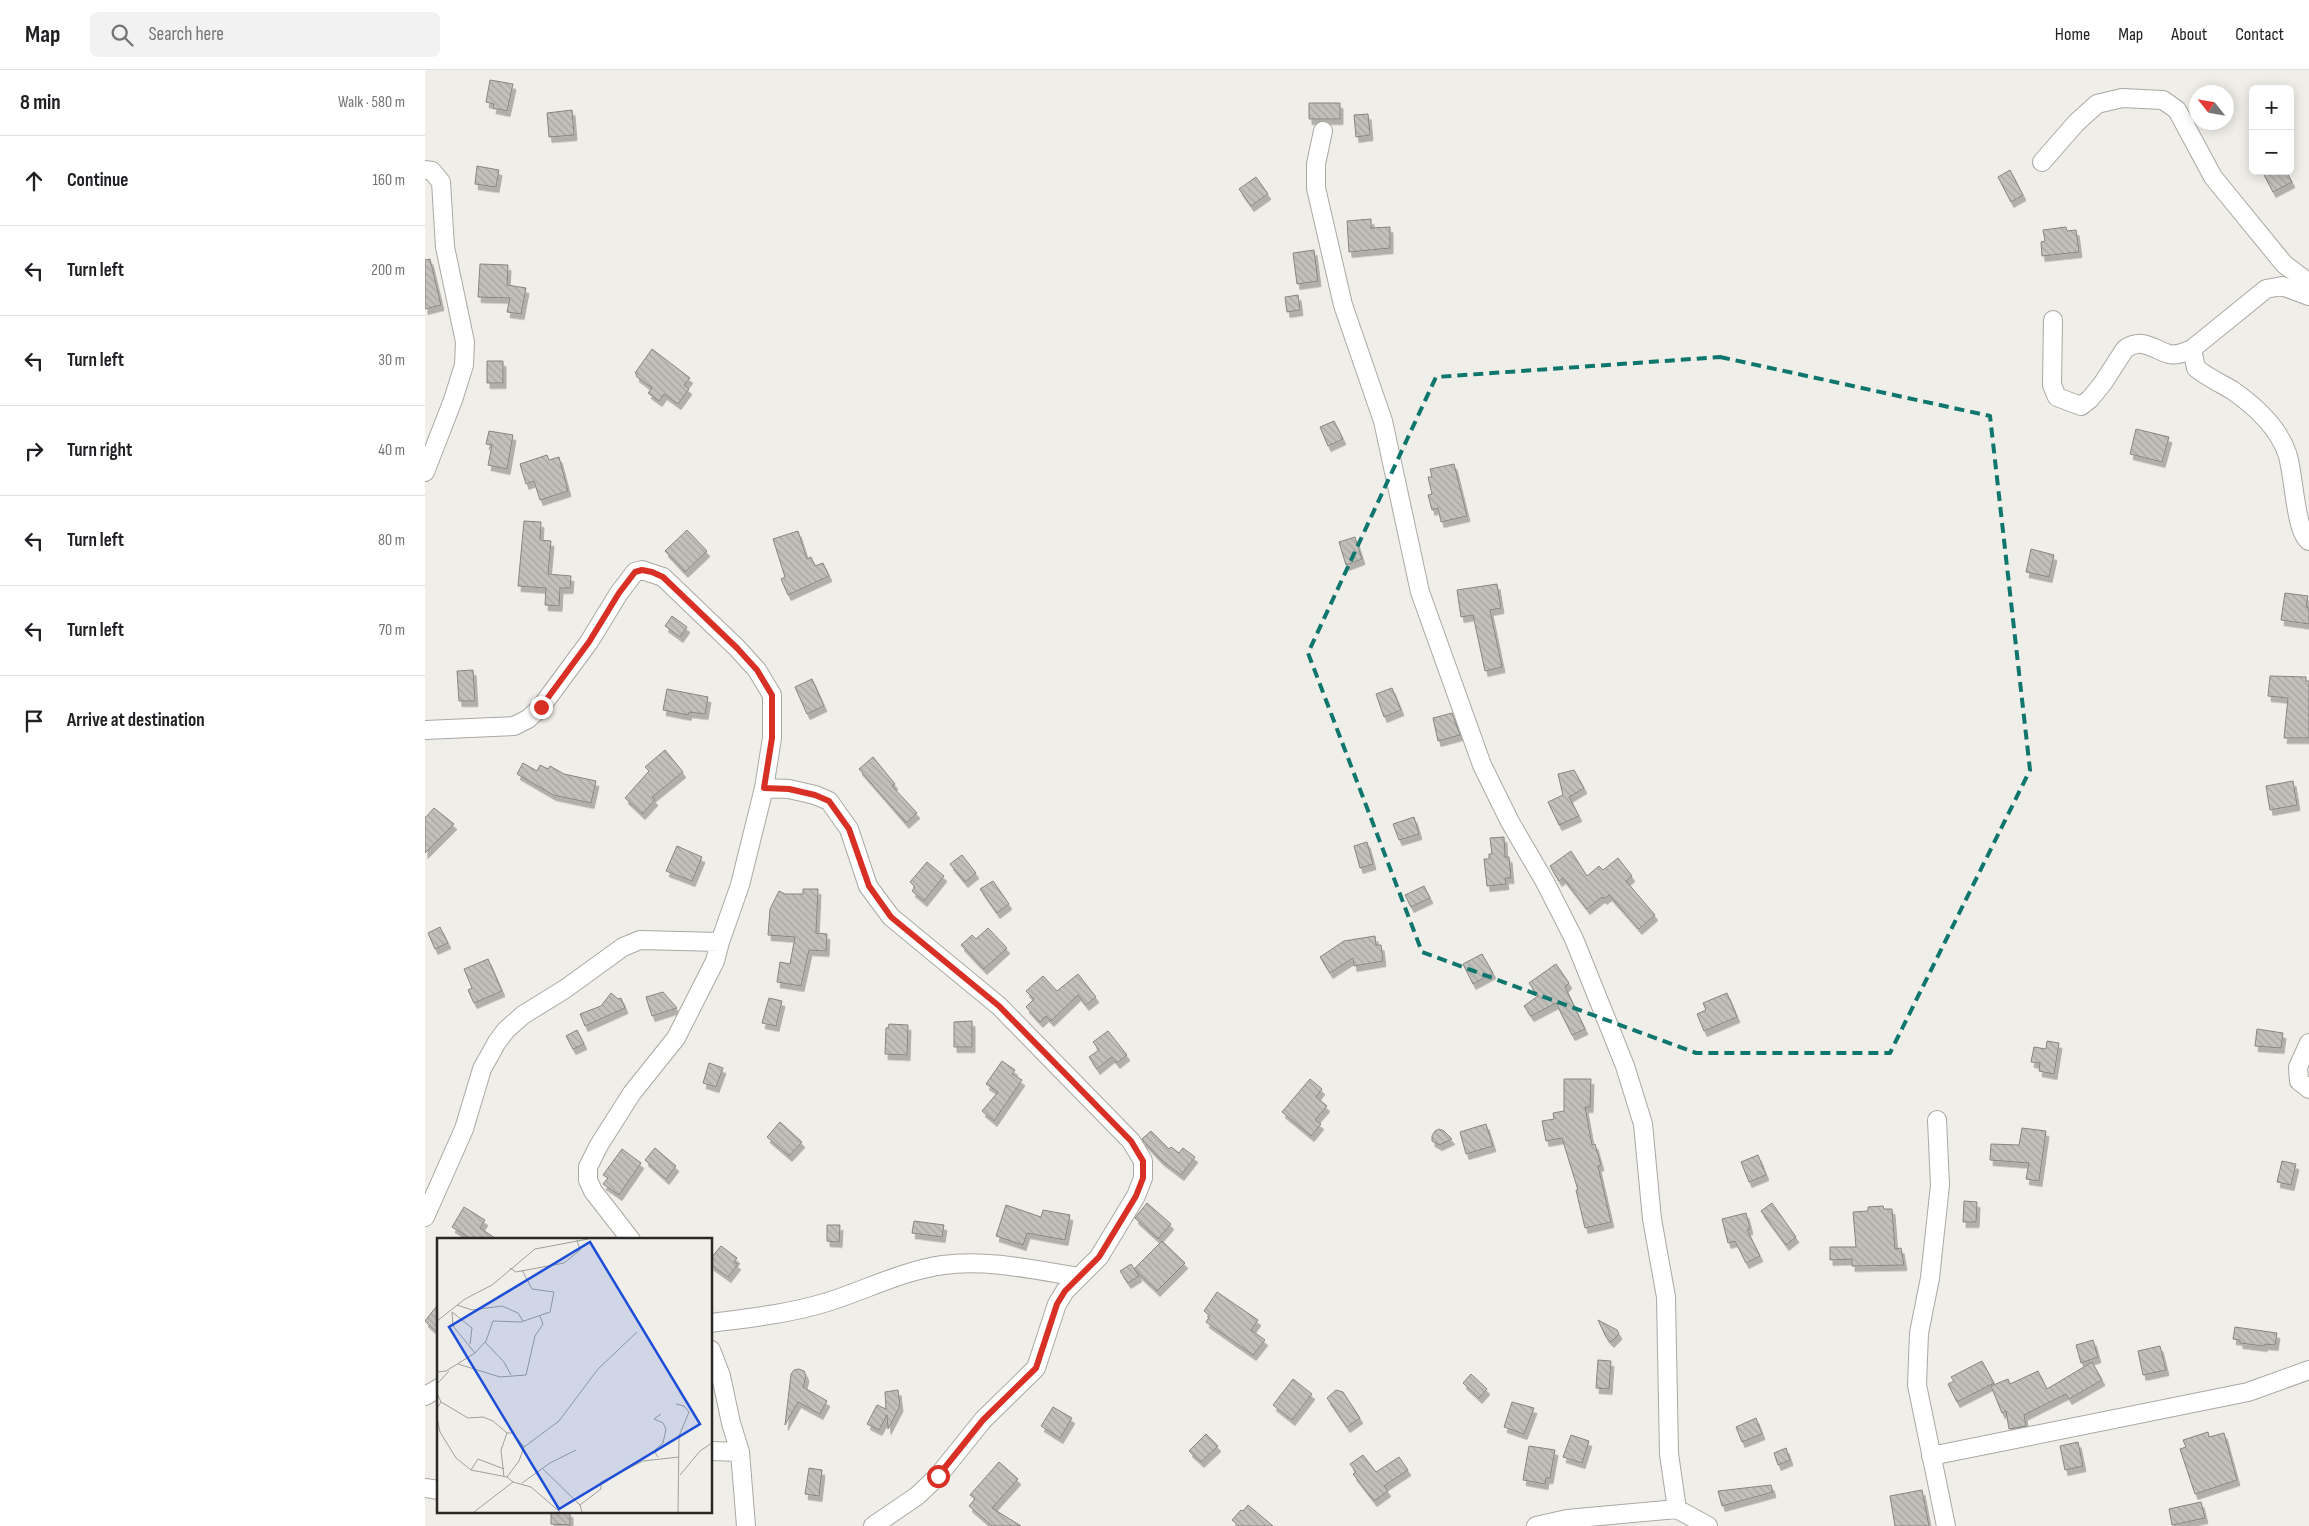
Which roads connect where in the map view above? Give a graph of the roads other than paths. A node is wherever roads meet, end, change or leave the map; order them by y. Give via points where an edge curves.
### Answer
1 (1323, 132) dead end
2 (2042, 162) dead end
3 (425, 170) edge
4 (2309, 283) edge
5 (2309, 296) edge
6 (2053, 320) dead end
7 (2192, 349) junction
8 (425, 472) edge
9 (2309, 541) edge
10 (425, 730) edge
11 (764, 788) junction
12 (719, 942) junction
13 (2309, 1043) edge
14 (2309, 1088) edge
15 (1937, 1120) dead end
16 (425, 1217) edge
17 (629, 1238) edge
18 (1079, 1277) junction
19 (713, 1323) edge
20 (713, 1355) edge
21 (2309, 1370) edge
22 (437, 1389) edge
23 (425, 1396) edge
24 (713, 1451) edge
25 (740, 1452) junction
26 (1931, 1456) junction
27 (1677, 1508) junction
28 (747, 1526) edge
29 (873, 1526) edge
30 (1537, 1526) edge
31 (1708, 1526) edge
32 (1946, 1526) edge

1 - 27 street via 1316,164 1316,188 1343,305 1383,421 1420,592 1482,765 1574,939 1625,1066 1643,1124 1653,1219 1666,1296 1669,1454
2 - 4 street via 2076,122 2097,104 2122,98 2163,100 2177,110 2213,176 2284,264
3 - 8 street via 432,172 441,182 445,247 465,342 464,365
5 - 7 street via 2282,286 2266,289
6 - 7 street via 2051,385 2057,397 2081,406 2133,343 2143,343 2170,354
7 - 9 street via 2196,368 2239,396 2278,433 2289,461 2300,531
10 - 11 street via 514,726 528,719 541,707 589,642 635,572 642,570 663,577 737,648 757,670 772,695 772,738
11 - 12 street via 740,885
11 - 18 street via 789,789 829,801 849,829 869,886 891,917 999,1006 1131,1141 1143,1161 1143,1178 1136,1196 1099,1257
12 - 16 street via 641,940 623,947 506,1030 482,1069 464,1129
12 - 17 street via 715,961 676,1038 632,1093 588,1167 588,1180 593,1191
13 - 14 street via 2298,1067 2299,1081
15 - 26 street via 1940,1185 1931,1278 1919,1333 1917,1385
18 - 19 street via 975,1263 943,1266 904,1274 823,1304
18 - 29 street via 1057,1304 1036,1368 983,1420 938,1476 917,1496
20 - 25 street
21 - 26 street via 2249,1392
22 - 23 street
24 - 25 street
25 - 28 street
26 - 32 street
27 - 30 street via 1567,1519
27 - 31 street

